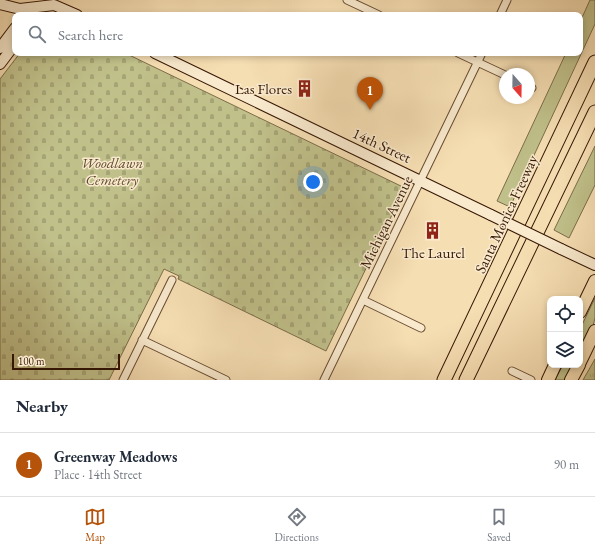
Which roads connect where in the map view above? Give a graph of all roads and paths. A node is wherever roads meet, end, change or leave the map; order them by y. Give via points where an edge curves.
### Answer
1 (347, 0) edge
2 (507, 0) edge
3 (0, 4) edge
4 (38, 7) edge
5 (70, 12) edge
6 (372, 12) edge
7 (501, 12) edge
8 (12, 32) edge
9 (0, 48) edge
10 (12, 48) edge
11 (160, 56) edge
12 (464, 56) edge
13 (480, 56) edge
14 (477, 62) junction
15 (595, 62) edge
16 (0, 64) edge
17 (499, 72) edge
18 (595, 112) edge
19 (421, 180) junction
20 (595, 265) edge
21 (172, 280) dead end
22 (595, 280) edge
23 (363, 300) junction
24 (583, 306) edge
25 (421, 328) dead end
26 (595, 331) edge
27 (142, 340) junction
28 (583, 356) edge
29 (554, 368) edge
30 (577, 368) edge
31 (512, 371) dead end
32 (123, 380) edge
33 (226, 380) edge
34 (324, 380) edge
35 (444, 380) edge
36 (466, 380) edge
37 (531, 380) edge
38 (548, 380) edge
39 (571, 380) edge

1 - 6 street
2 - 7 street
3 - 4 street via 20,9
4 - 5 street via 54,5
8 - 9 street
10 - 16 street
11 - 19 street, 14th Street
12 - 14 street
13 - 14 street, Michigan Avenue
14 - 17 street
14 - 19 street, Michigan Avenue
15 - 35 highway, Santa Monica Freeway
18 - 36 highway
19 - 20 street, 14th Street, bridge
19 - 23 street, Michigan Avenue
21 - 27 street
22 - 24 main road
23 - 25 street
23 - 34 street, Michigan Avenue
26 - 28 main road
27 - 32 street
27 - 33 street
29 - 38 main road
30 - 39 main road
31 - 37 street

